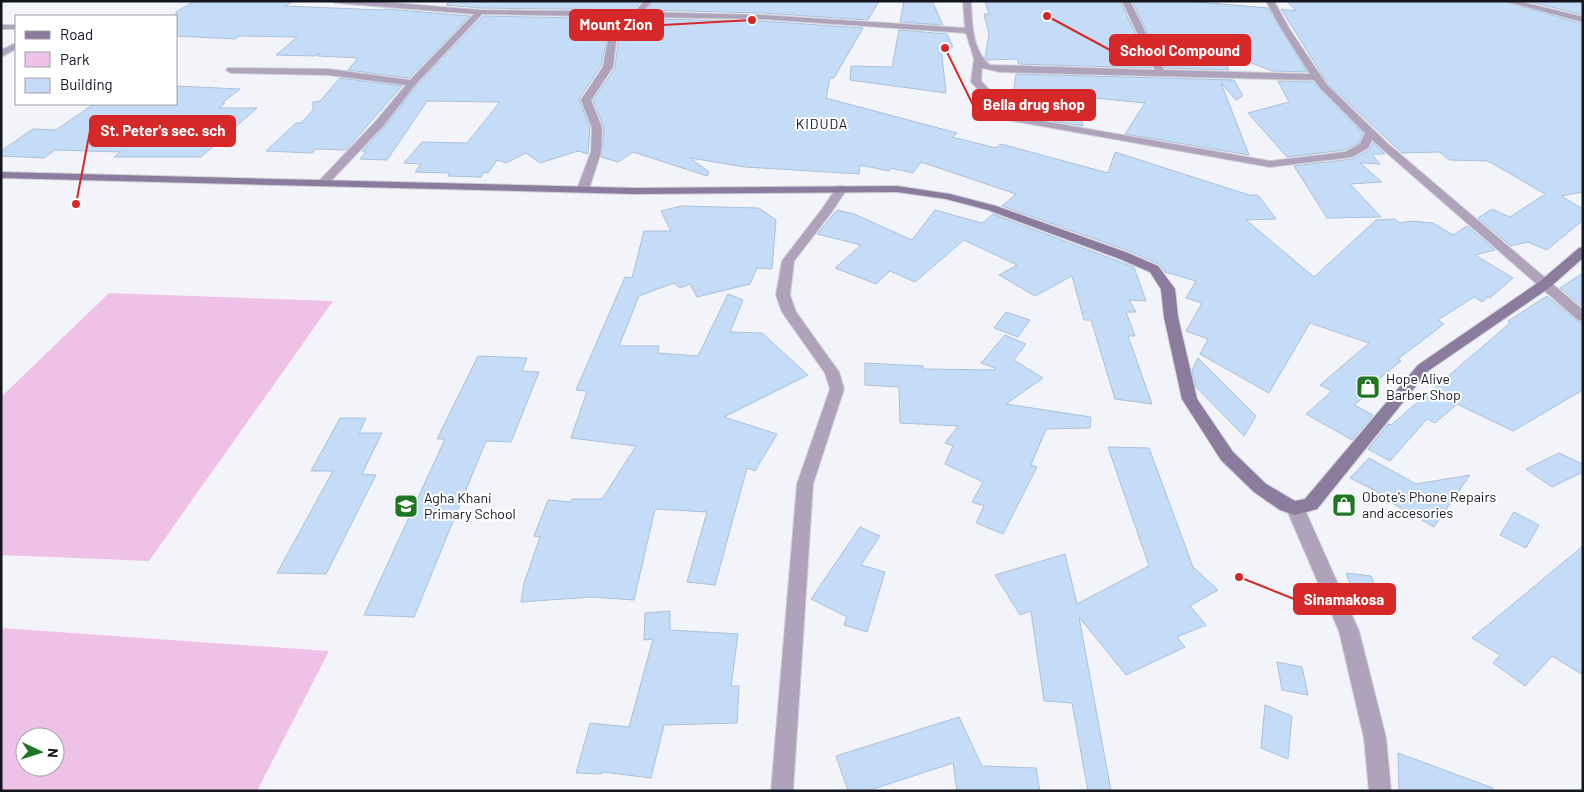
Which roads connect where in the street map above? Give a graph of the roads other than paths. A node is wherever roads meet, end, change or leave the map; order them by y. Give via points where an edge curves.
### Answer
1 (336, 1) edge
2 (648, 1) edge
3 (967, 1) edge
4 (1126, 1) edge
5 (1270, 1) edge
6 (1508, 1) edge
7 (480, 12) junction
8 (638, 14) junction
9 (1583, 20) edge
10 (1, 26) edge
11 (15, 27) edge
12 (968, 31) junction
13 (15, 47) edge
14 (1, 54) edge
15 (979, 60) junction
16 (230, 70) dead end
17 (1161, 73) junction
18 (1317, 77) junction
19 (412, 83) junction
20 (1370, 132) junction
21 (1, 175) edge
22 (324, 182) junction
23 (583, 189) junction
24 (841, 189) junction
25 (1583, 251) edge
26 (1544, 285) junction
27 (1583, 317) edge
28 (1295, 508) junction
29 (782, 791) edge
30 (1380, 791) edge

1 - 7 street
2 - 8 street
3 - 12 street
4 - 17 street
5 - 18 street
6 - 9 street
7 - 8 street
7 - 19 street
8 - 12 street via 762,17
8 - 23 street via 612,40 608,67 586,100 597,128 596,152
10 - 11 street
12 - 15 street
13 - 14 street
15 - 17 street via 985,66 1000,69
15 - 20 street via 976,82 1012,118 1270,164 1348,154 1364,146
16 - 19 street via 328,72
17 - 18 street
18 - 20 street
19 - 22 street via 380,124
20 - 26 street
21 - 22 street
22 - 23 street
23 - 24 street
24 - 28 street via 896,188 946,196 992,208 1154,269 1168,289 1171,317 1190,399 1227,456 1260,488
24 - 29 street via 788,261 782,295 789,312 832,372 838,389 805,484
25 - 26 street
26 - 27 street
26 - 28 street via 1423,368 1311,504
28 - 30 street via 1349,631 1375,738

